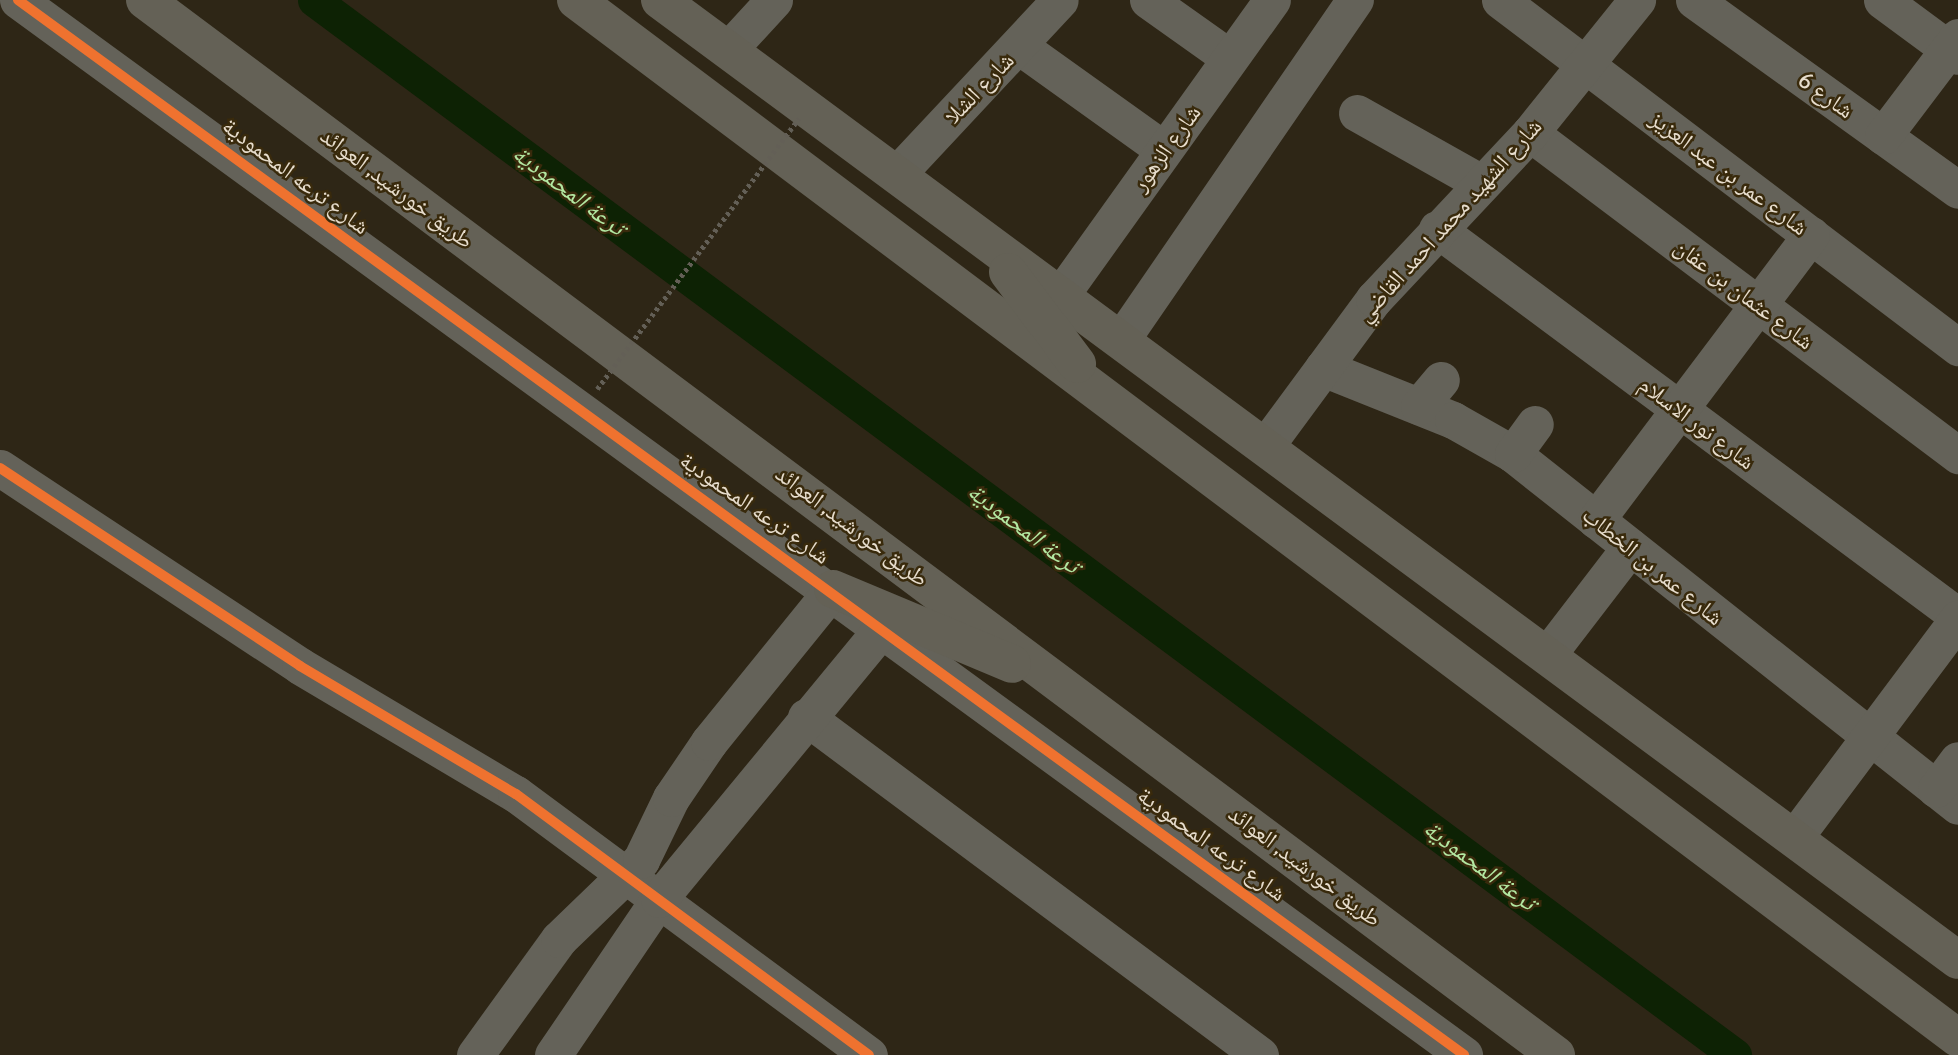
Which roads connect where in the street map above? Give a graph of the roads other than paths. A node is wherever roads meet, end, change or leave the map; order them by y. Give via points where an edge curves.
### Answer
1 (18, 0) edge
2 (145, 0) edge
3 (576, 0) edge
4 (660, 0) edge
5 (774, 0) edge
6 (1060, 0) edge
7 (1148, 0) edge
8 (1272, 0) edge
9 (1355, 0) edge
10 (1500, 0) edge
11 (1637, 0) edge
12 (1694, 0) edge
13 (1882, 0) edge
14 (1019, 46) junction
15 (1955, 48) edge
16 (729, 51) junction
17 (1230, 58) junction
18 (1588, 65) junction
19 (1357, 113) dead end
20 (1530, 133) junction
21 (1883, 136) junction
22 (1164, 150) junction
23 (897, 174) junction
24 (1481, 183) junction
25 (1958, 190) edge
26 (1437, 229) junction
27 (1811, 235) junction
28 (985, 240) junction
29 (1060, 296) junction
30 (1759, 305) junction
31 (1121, 340) junction
32 (1958, 347) edge
33 (1323, 368) junction
34 (1101, 397) junction
35 (1680, 410) junction
36 (1535, 425) dead end
37 (1267, 444) junction
38 (1513, 454) junction
39 (1958, 455) edge
40 (0, 468) edge
41 (1596, 520) junction
42 (1630, 547) junction
43 (833, 589) junction
44 (1958, 617) edge
45 (883, 627) junction
46 (1548, 654) junction
47 (1066, 686) junction
48 (806, 717) junction
49 (1868, 738) junction
50 (1958, 760) edge
51 (1947, 797) edge
52 (1794, 838) junction
53 (624, 875) junction
54 (659, 900) junction
55 (1958, 960) edge
56 (1958, 1038) edge
57 (475, 1055) edge
58 (553, 1055) edge
59 (869, 1055) edge
60 (1260, 1055) edge
61 (1464, 1055) edge
62 (1556, 1055) edge

1 - 43 street, شارع ترعه المحمودية via 554,395
2 - 47 main road, طريق خورشيد, العوائد
3 - 34 main road
4 - 16 main road
5 - 16 street
6 - 14 street, شارع الشلا
7 - 17 street
8 - 17 street, شارع الزهور
9 - 31 street
10 - 18 street, شارع عمر بن عبد العزيز
11 - 18 street, شارع الشهيد محمد احمد القاضي
12 - 21 street, شارع 6
13 - 15 street
14 - 22 street
14 - 23 street, شارع الشلا
15 - 21 street
16 - 23 main road
17 - 22 street, شارع الزهور
18 - 20 street, شارع الشهيد محمد احمد القاضي
18 - 27 street, شارع عمر بن عبد العزيز
19 - 24 street
20 - 24 street, شارع الشهيد محمد احمد القاضي
20 - 30 street, شارع عثمان بن عفان
21 - 25 street, شارع 6
22 - 29 street, شارع الزهور
23 - 28 main road
24 - 26 street, شارع الشهيد محمد احمد القاضي
26 - 33 street, شارع الشهيد محمد احمد القاضي via 1374,299
26 - 35 street, شارع نور الاسلام
27 - 30 street
27 - 32 street, شارع عمر بن عبد العزيز
28 - 29 main road
28 - 34 main road
29 - 31 main road
30 - 35 street
30 - 39 street, شارع عثمان بن عفان
31 - 37 main road
33 - 37 street, شارع الشهيد محمد احمد القاضي
33 - 38 street, شارع عمر بن الخطاب via 1430,393
34 - 56 main road
35 - 41 street
35 - 44 street, شارع نور الاسلام
36 - 38 street
37 - 46 main road
38 - 41 street, شارع عمر بن الخطاب
40 - 53 street via 300,666 516,794
41 - 42 street, شارع عمر بن الخطاب
42 - 46 street
42 - 49 street, شارع عمر بن الخطاب
43 - 45 street, شارع ترعه المحمودية
43 - 47 main road
43 - 53 street via 709,742 671,799 641,860
44 - 49 street
45 - 48 street
45 - 61 street, شارع ترعه المحمودية
46 - 52 main road
47 - 62 main road, طريق خورشيد, العوائد
48 - 54 street
48 - 60 street
49 - 51 street, شارع عمر بن الخطاب
49 - 52 street
50 - 51 street
52 - 55 main road
53 - 54 street
53 - 57 street via 559,939
54 - 58 street
54 - 59 street

